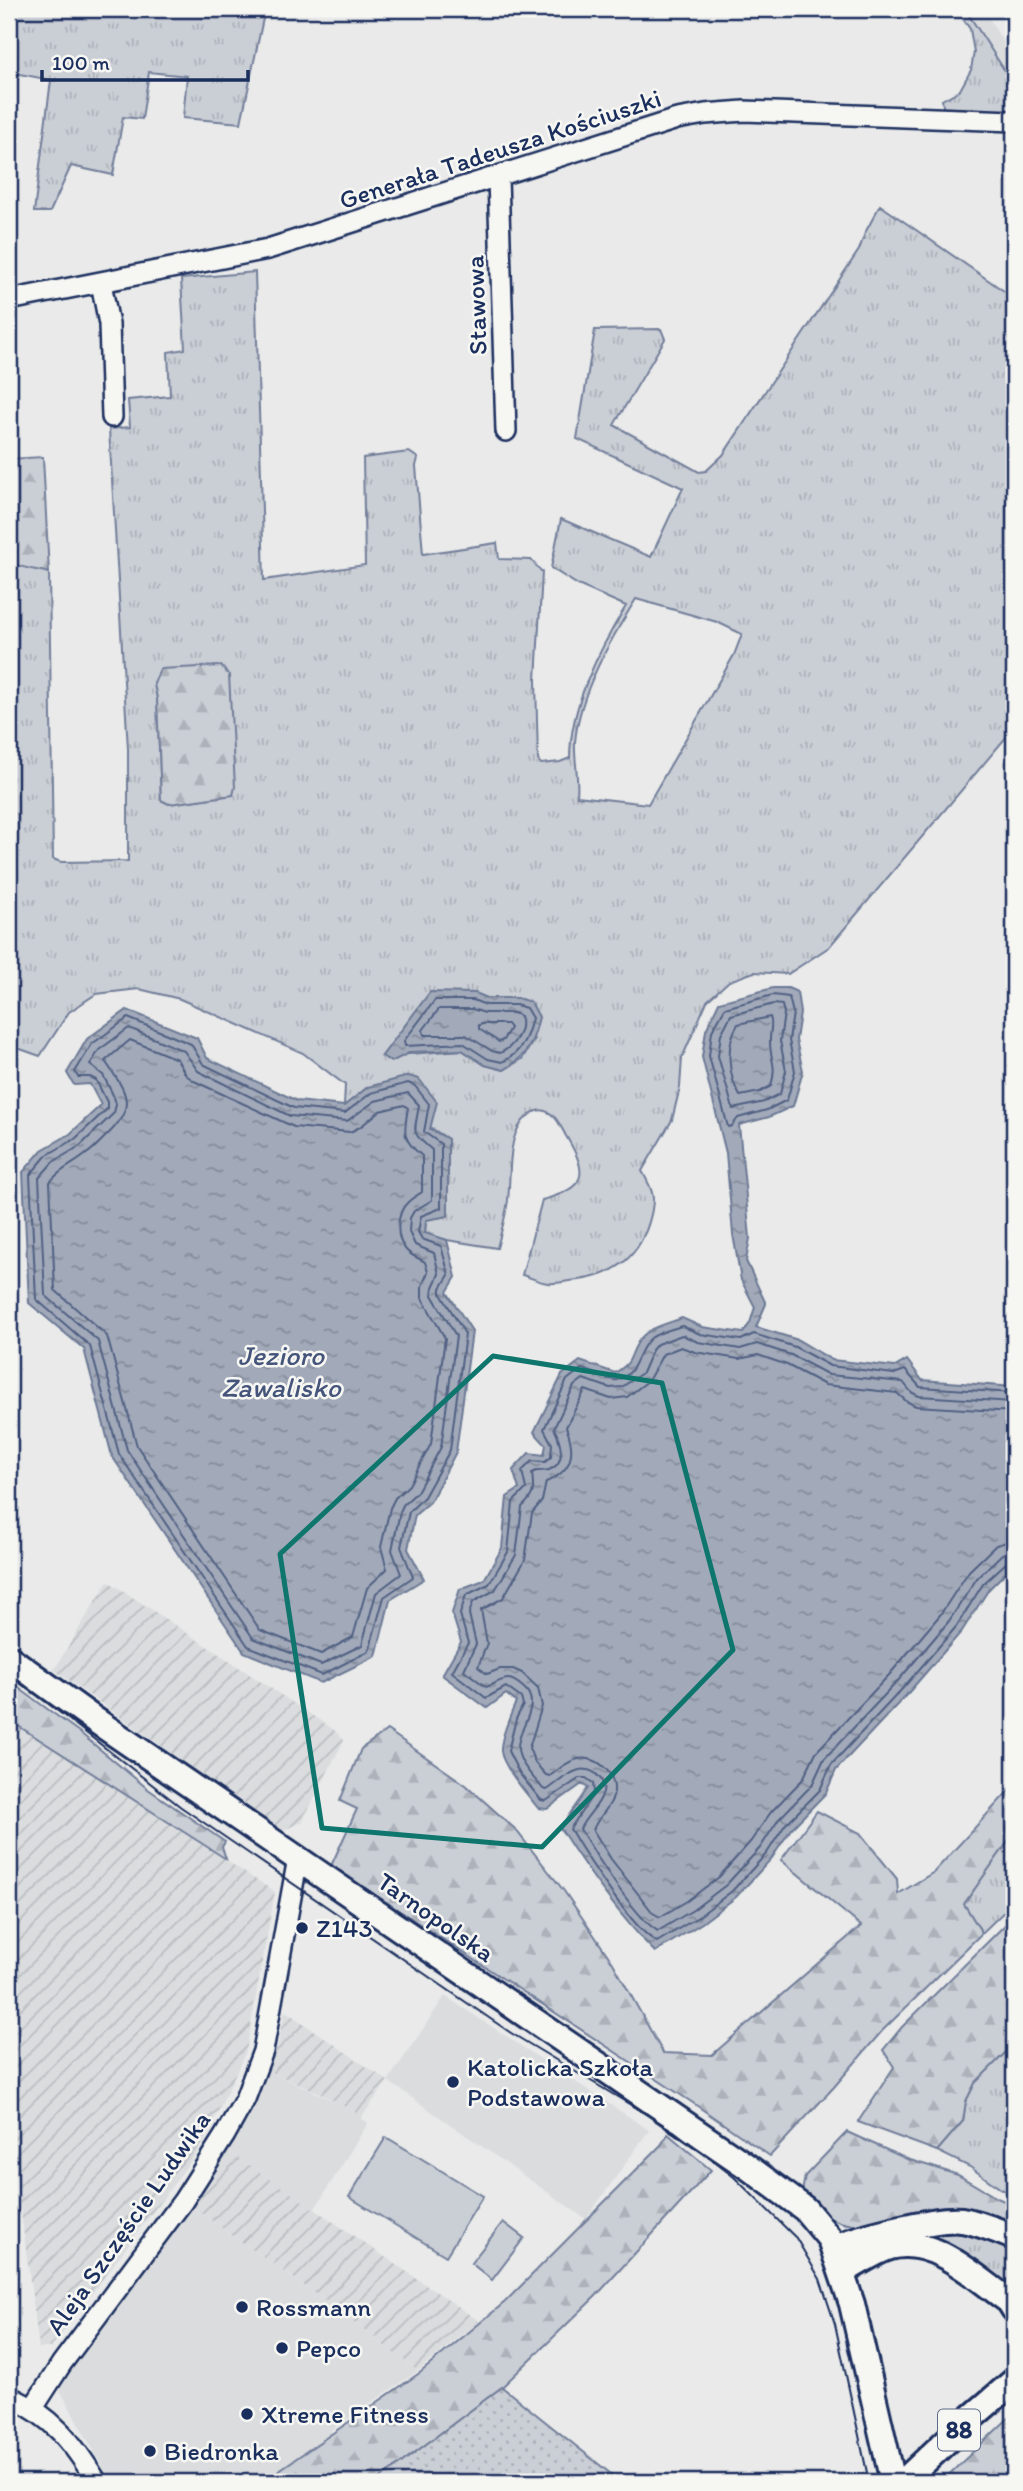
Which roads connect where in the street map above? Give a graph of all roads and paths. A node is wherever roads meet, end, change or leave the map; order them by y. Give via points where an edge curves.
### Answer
1 (1014, 121) edge
2 (498, 178) junction
3 (101, 283) junction
4 (9, 300) edge
5 (113, 417) dead end
6 (506, 431) dead end
7 (9, 1658) edge
8 (298, 1858) junction
9 (1014, 2237) edge
10 (829, 2239) junction
11 (842, 2272) junction
12 (1014, 2309) edge
13 (1014, 2363) edge
14 (1014, 2381) edge
15 (9, 2396) edge
16 (1014, 2400) edge
17 (33, 2408) junction
18 (972, 2417) junction
19 (97, 2482) edge
20 (906, 2482) edge

1 - 2 street, Generała Tadeusza Kościuszki via 744,111 705,114
2 - 3 street, Generała Tadeusza Kościuszki via 268,249
2 - 6 street, Stawowa
3 - 4 street, Generała Tadeusza Kościuszki
3 - 5 street via 109,324
7 - 8 main road, Tarnopolska
8 - 10 main road, Tarnopolska via 755,2172 805,2209
8 - 17 street, Aleja Szczęście Ludwika via 262,2051 245,2099 183,2201
9 - 10 main road via 951,2219
10 - 11 main road
11 - 12 main road via 891,2247 927,2246 1009,2301
11 - 20 main road
13 - 18 main road
14 - 18 main road, 88
15 - 17 street
16 - 20 main road, 88
17 - 19 street via 62,2432
18 - 20 main road, 88

